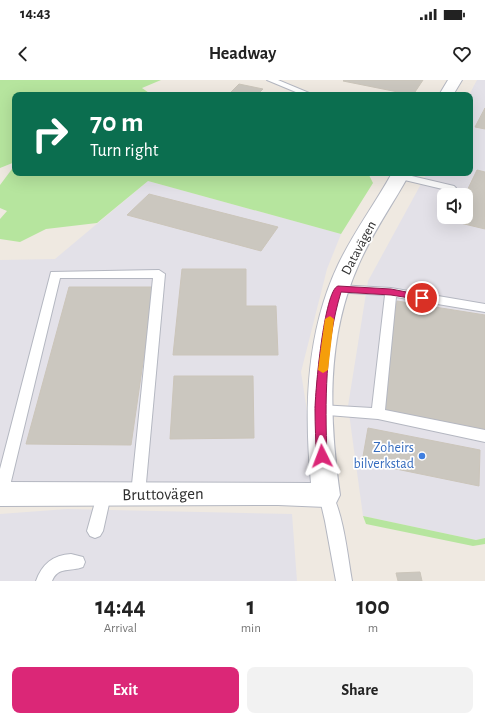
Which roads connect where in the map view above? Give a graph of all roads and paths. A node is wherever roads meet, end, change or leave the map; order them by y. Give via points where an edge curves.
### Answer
1 (271, 80) edge
2 (455, 80) edge
3 (302, 92) edge
4 (448, 92) edge
5 (399, 176) edge
6 (407, 176) edge
7 (451, 188) dead end
8 (338, 289) junction
9 (391, 292) junction
10 (485, 308) edge
11 (320, 410) junction
12 (378, 414) junction
13 (485, 436) edge
14 (1, 494) edge
15 (138, 494) junction
16 (104, 495) junction
17 (326, 495) junction
18 (95, 531) dead end
19 (69, 562) dead end
20 (44, 581) edge
21 (344, 581) edge

1 - 3 lane
2 - 4 street
5 - 8 street, Datavägen via 348,264
6 - 7 lane
8 - 9 lane
8 - 11 street, Datavägen via 324,353
9 - 10 lane
9 - 12 lane
11 - 12 lane
11 - 17 street, Datavägen
12 - 13 lane
14 - 15 lane via 55,275 159,274
14 - 16 street, Bruttovägen
15 - 16 street, Bruttovägen
15 - 17 street, Bruttovägen
16 - 18 lane
17 - 21 lane
19 - 20 lane via 50,570

